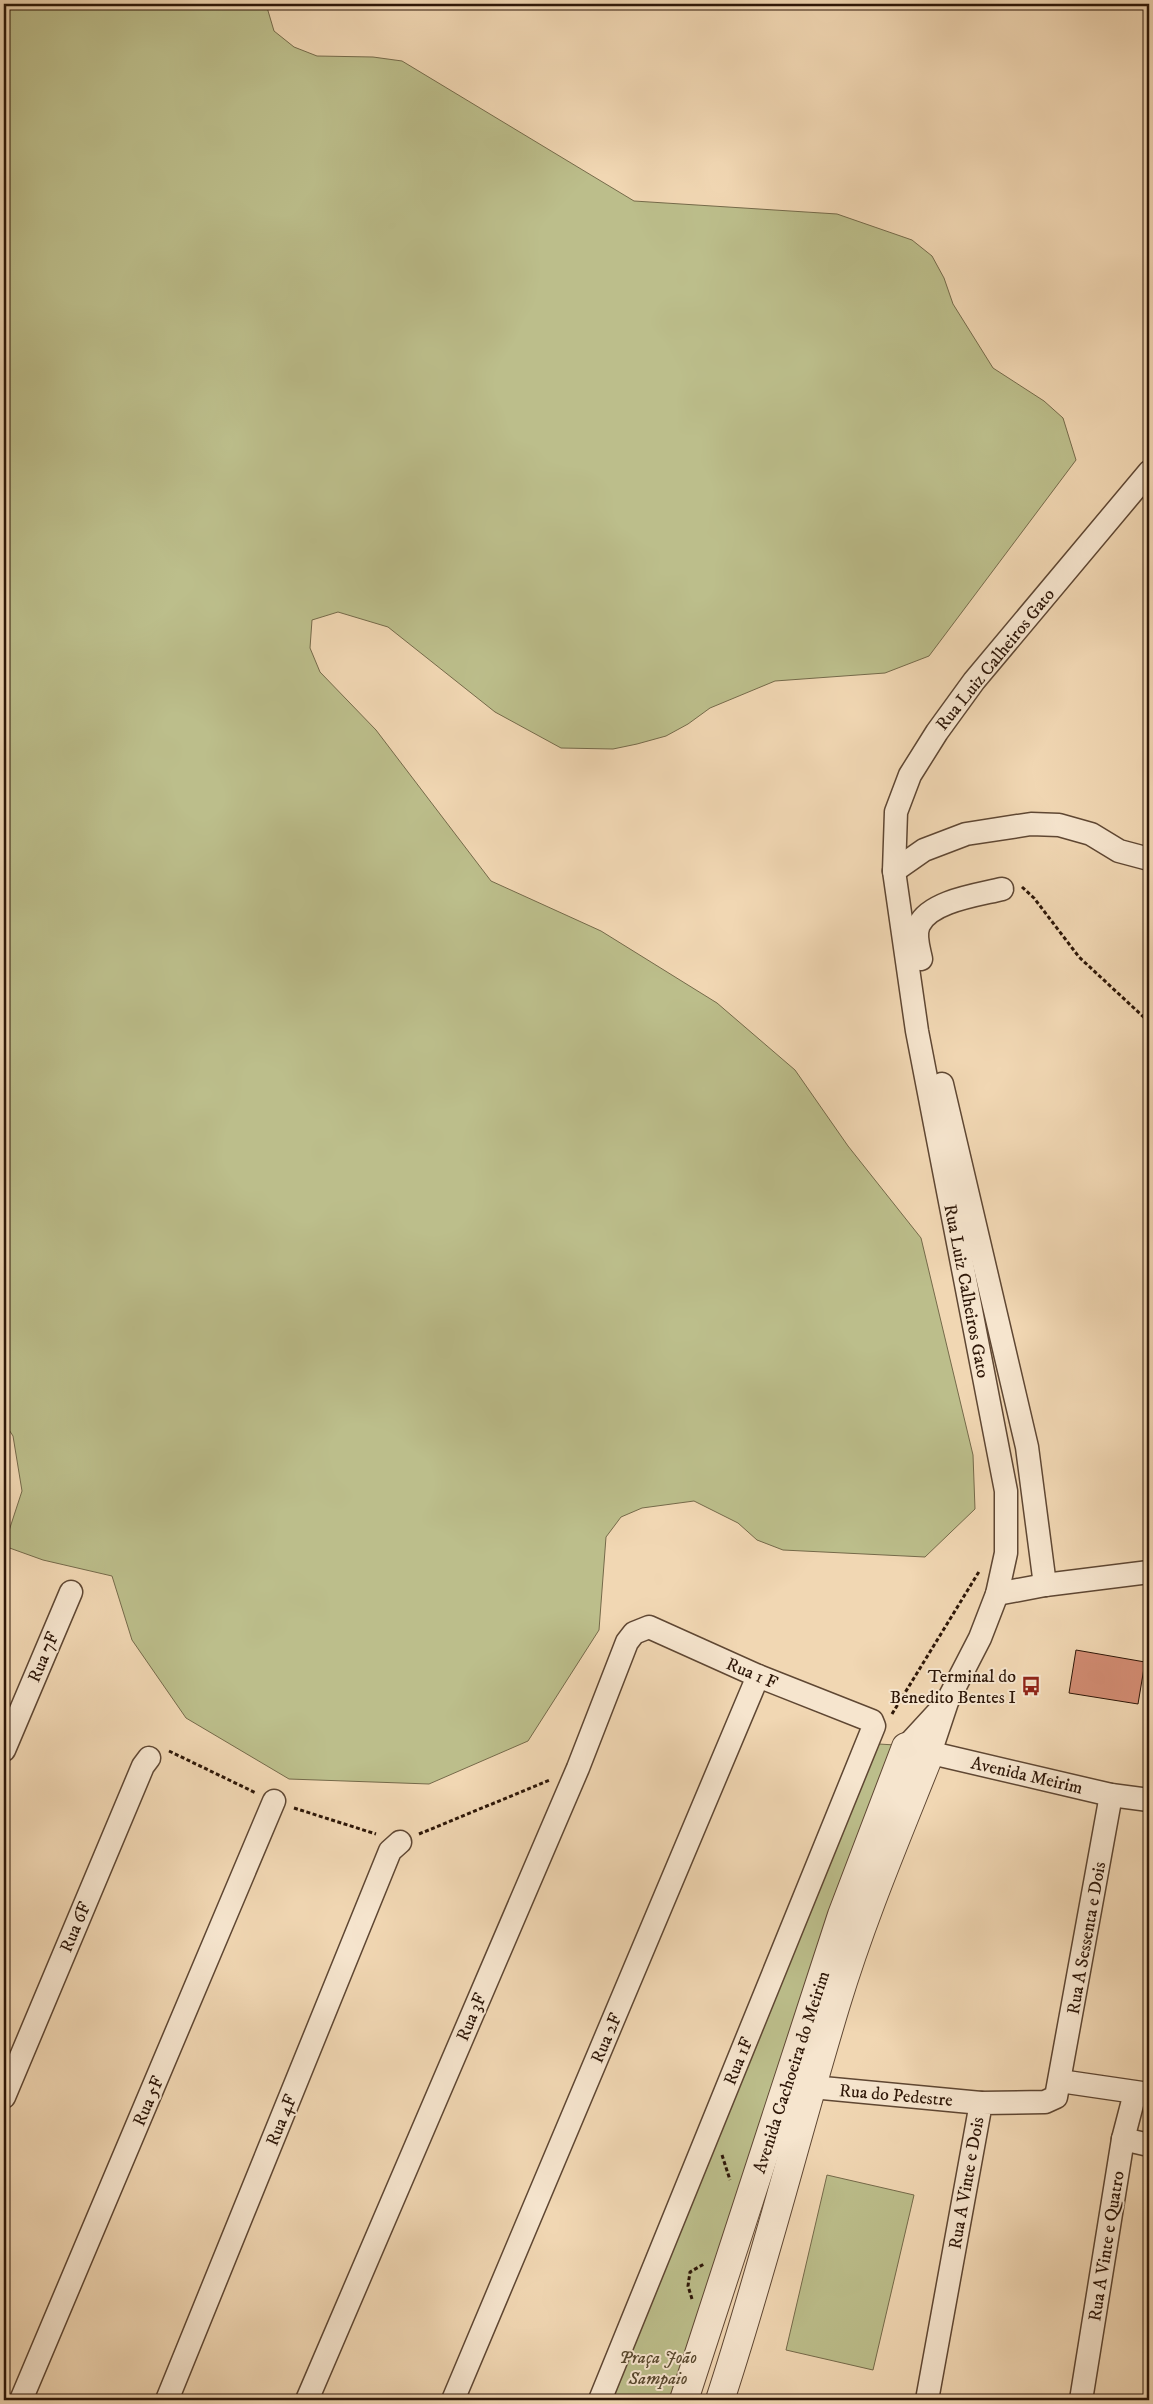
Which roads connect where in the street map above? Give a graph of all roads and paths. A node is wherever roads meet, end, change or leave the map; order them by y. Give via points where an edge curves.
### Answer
1 (1149, 472) edge
2 (1149, 859) edge
3 (894, 870) junction
4 (1002, 889) joint
5 (1149, 1022) edge
6 (1149, 1572) edge
7 (1045, 1585) junction
8 (70, 1592) dead end
9 (997, 1594) junction
10 (634, 1633) joint
11 (758, 1676) junction
12 (872, 1721) joint
13 (4, 1750) edge
14 (918, 1750) junction
15 (149, 1758) dead end
16 (578, 1768) junction
17 (1111, 1794) junction
18 (1149, 1800) edge
19 (274, 1801) dead end
20 (400, 1842) joint
21 (1060, 2081) junction
22 (812, 2087) junction
23 (1142, 2094) edge
24 (4, 2097) edge
25 (981, 2103) junction
26 (1123, 2140) junction
27 (1149, 2145) edge
28 (22, 2400) edge
29 (167, 2400) edge
30 (307, 2400) edge
31 (453, 2400) edge
32 (600, 2400) edge
33 (684, 2400) edge
34 (720, 2400) edge
35 (928, 2400) edge
36 (1081, 2400) edge

1 - 3 street, Rua Luiz Calheiros Gato via 974,681 936,732 910,775 896,812
2 - 3 street via 1119,851 1091,834 1059,825 1031,824 966,834 924,850
3 - 9 street, Rua Luiz Calheiros Gato via 917,1032 1006,1491 1006,1553
4 - 5 path via 1015,885 1023,887 1079,957
4 - 7 street via 936,907 919,924 917,935 938,1066 1027,1447
6 - 7 street
7 - 9 street
8 - 13 street, Rua 7F
9 - 14 street, Rua Luiz Calheiros Gato via 980,1638
10 - 11 street, Rua 1 F via 649,1627
10 - 16 street, Rua 3F via 627,1642
11 - 12 street, Rua 1 F
11 - 31 street, Rua 2F
12 - 32 street, Rua 1F via 874,1726
14 - 17 street, Avenida Meirim
14 - 22 street, Avenida Cachoeira do Meirim via 836,2002
14 - 33 street, Avenida Cachoeira do Meirim via 842,1915
15 - 24 street, Rua 6F
16 - 20 path
16 - 30 street, Rua 3F
17 - 18 street, Avenida Meirim
17 - 21 street, Rua A Sessenta e Dois
19 - 28 street, Rua 5F
20 - 29 street, Rua 4F via 390,1851
21 - 23 street
21 - 25 street, Rua A Vinte e Dois via 1056,2097 1045,2102
22 - 25 street, Rua do Pedestre
22 - 34 street, Avenida Cachoeira do Meirim via 746,2322
23 - 26 street, Rua A Vinte e Quatro
25 - 35 street, Rua A Vinte e Dois
26 - 27 street
26 - 36 street, Rua A Vinte e Quatro

